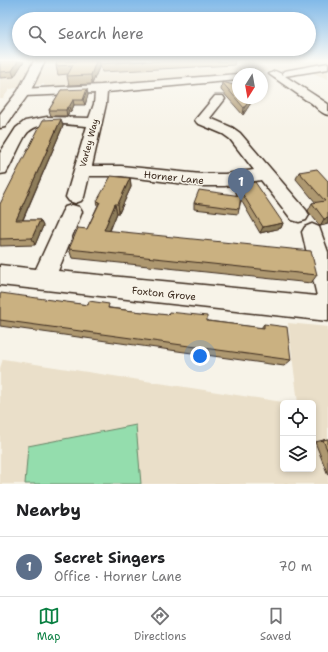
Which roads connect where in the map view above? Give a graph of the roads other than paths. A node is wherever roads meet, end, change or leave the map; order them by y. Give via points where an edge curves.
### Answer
1 (28, 84) edge
2 (163, 84) edge
3 (295, 84) edge
4 (101, 89) junction
5 (24, 92) junction
6 (219, 99) dead end
7 (328, 111) edge
8 (95, 122) junction
9 (0, 124) edge
10 (0, 169) edge
11 (82, 171) junction
12 (265, 174) junction
13 (0, 275) edge
14 (42, 280) junction
15 (328, 294) edge
16 (328, 309) edge

1 - 5 street
2 - 4 street
3 - 7 street
4 - 5 street
4 - 8 street, Varley Way
5 - 9 street
6 - 12 street via 202,120 236,136
8 - 10 street via 44,121 31,124 24,128
8 - 11 street, Varley Way
11 - 12 street, Horner Lane via 121,171 201,180 225,180
11 - 14 street, Varley Way via 62,235
12 - 15 street via 306,224
13 - 14 street, Foxton Grove
14 - 16 street, Foxton Grove

